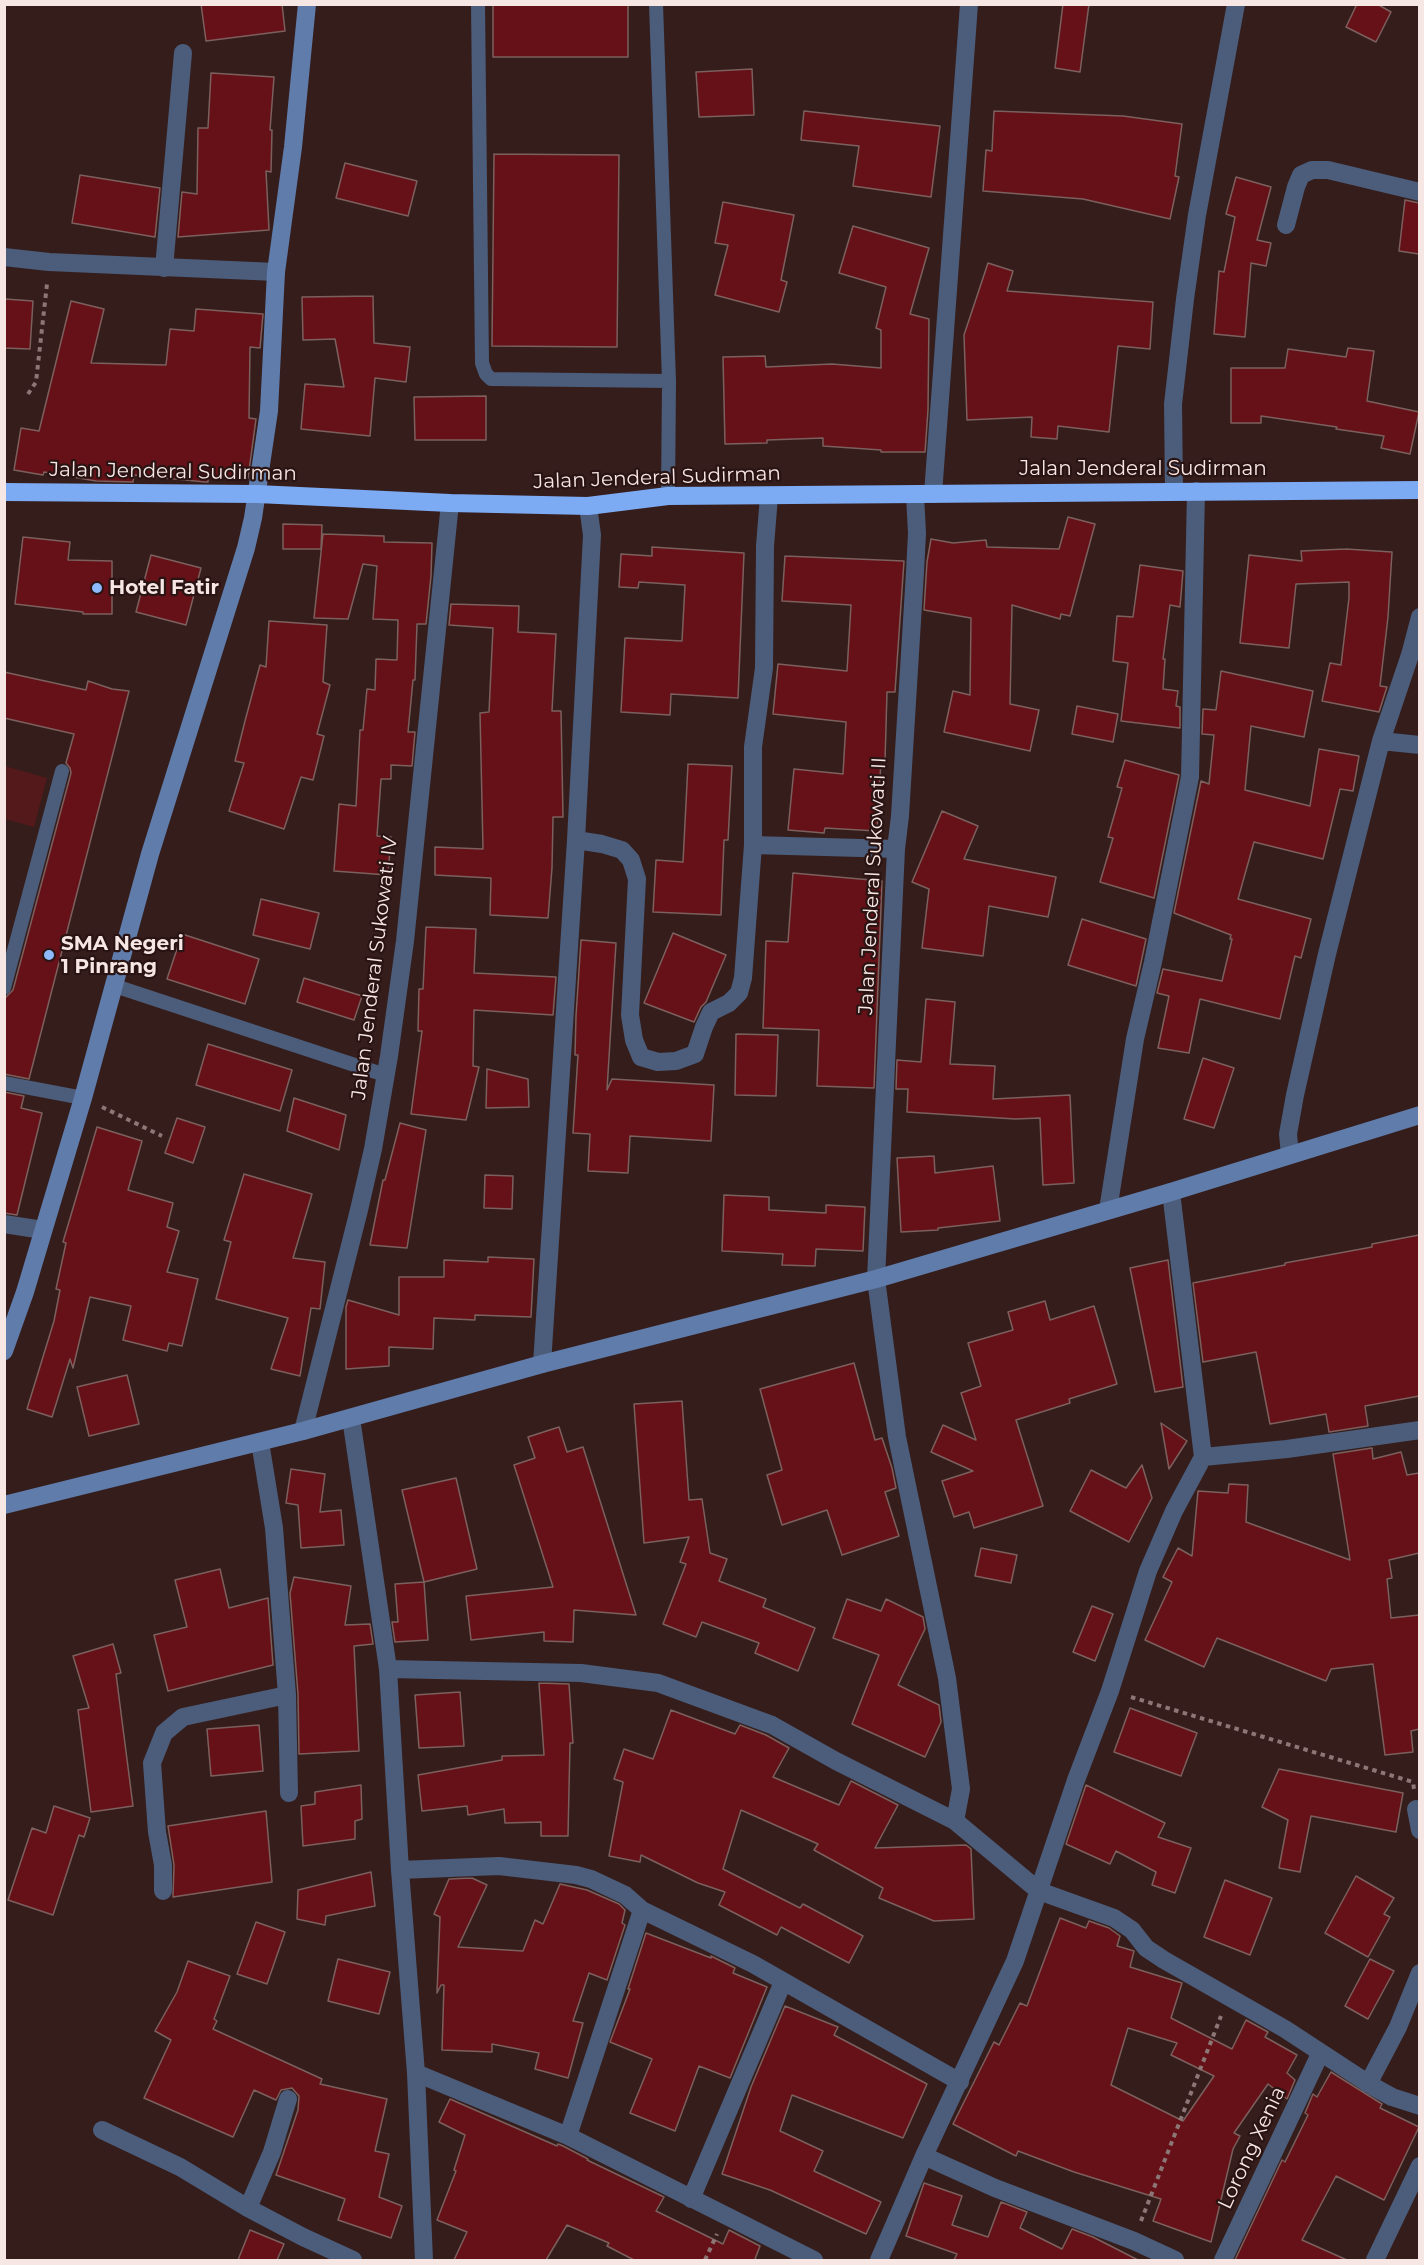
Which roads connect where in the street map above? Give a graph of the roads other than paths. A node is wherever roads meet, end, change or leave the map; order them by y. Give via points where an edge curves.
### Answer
1 (307, 4) edge
2 (478, 4) edge
3 (656, 4) edge
4 (969, 4) edge
5 (1236, 4) edge
6 (183, 53) dead end
7 (1419, 192) edge
8 (1286, 225) dead end
9 (4, 257) edge
10 (164, 268) junction
11 (276, 272) junction
12 (669, 381) junction
13 (1174, 490) junction
14 (1419, 490) edge
15 (1196, 491) junction
16 (4, 492) edge
17 (257, 494) junction
18 (933, 494) junction
19 (915, 495) junction
20 (668, 496) junction
21 (769, 496) junction
22 (450, 503) junction
23 (588, 506) junction
24 (1419, 617) edge
25 (1381, 741) junction
26 (1419, 745) edge
27 (62, 771) dead end
28 (576, 840) junction
29 (753, 845) junction
30 (896, 849) junction
31 (115, 986) junction
32 (4, 988) edge
33 (385, 1075) junction
34 (4, 1083) edge
35 (83, 1098) junction
36 (1419, 1115) edge
37 (1290, 1155) junction
38 (1171, 1192) junction
39 (1108, 1210) junction
40 (4, 1224) edge
41 (43, 1230) junction
42 (876, 1279) junction
43 (4, 1351) edge
44 (542, 1364) junction
45 (351, 1418) junction
46 (1419, 1430) edge
47 (303, 1431) junction
48 (260, 1442) junction
49 (1203, 1457) junction
50 (4, 1505) edge
51 (388, 1669) junction
52 (287, 1695) junction
53 (289, 1793) dead end
54 (1416, 1809) road end
55 (955, 1821) junction
56 (1419, 1830) edge
57 (400, 1870) junction
58 (163, 1891) dead end
59 (1039, 1891) junction
60 (642, 1910) junction
61 (1419, 1973) edge
62 (783, 1982) junction
63 (1320, 2054) junction
64 (416, 2073) junction
65 (960, 2082) junction
66 (1368, 2084) junction
67 (288, 2099) dead end
68 (1419, 2106) edge
69 (102, 2130) dead end
70 (568, 2136) junction
71 (924, 2156) junction
72 (1419, 2166) edge
73 (692, 2199) junction
74 (248, 2208) junction
75 (353, 2260) edge
76 (424, 2260) edge
77 (814, 2260) edge
78 (879, 2260) edge
79 (1175, 2260) edge
80 (1223, 2260) edge
81 (1375, 2260) edge

1 - 11 street
2 - 12 lane via 482,363 486,374 491,379
3 - 12 lane
4 - 18 street
5 - 13 street via 1185,299 1173,404
6 - 10 street
7 - 8 street via 1339,172 1312,170 1301,175
9 - 10 street
10 - 11 street
11 - 17 street via 268,411
12 - 20 lane
13 - 15 highway, Jalan Jenderal Sudirman
13 - 18 highway, Jalan Jenderal Sudirman
14 - 15 highway, Jalan Jenderal Sudirman
15 - 39 street via 1190,777 1135,1039
16 - 17 highway, Jalan Jenderal Sudirman
17 - 22 highway, Jalan Jenderal Sudirman
17 - 31 street via 246,548 150,854
18 - 19 highway, Jalan Jenderal Sudirman
19 - 21 highway, Jalan Jenderal Sudirman
19 - 30 street, Jalan Jenderal Sukowati II via 915,572
20 - 21 highway, Jalan Jenderal Sudirman
20 - 23 highway, Jalan Jenderal Sudirman
21 - 29 street via 764,668 753,747
22 - 23 highway, Jalan Jenderal Sudirman
22 - 33 street, Jalan Jenderal Sukowati IV via 405,941
23 - 28 street via 592,535
24 - 25 street
25 - 26 street
25 - 37 street via 1295,1095 1288,1134
27 - 32 lane
28 - 29 street via 622,850 631,860 637,879 630,1015 641,1057 658,1062 695,1054 711,1012 739,993
28 - 44 street
29 - 30 street
30 - 42 street, Jalan Jenderal Sukowati II
31 - 33 lane
31 - 35 street
33 - 47 street, Jalan Jenderal Sukowati IV via 373,1149
34 - 35 lane
35 - 41 street
36 - 37 street
37 - 38 street
38 - 39 street
38 - 49 street
39 - 42 street
40 - 41 street
41 - 43 street
42 - 44 street
42 - 55 street, Jalan Jenderal Sukowati II via 897,1437 947,1678 961,1789
44 - 45 street
45 - 47 street
45 - 51 street
46 - 49 street
47 - 48 street
48 - 50 street
48 - 52 street via 274,1528
49 - 59 street via 1148,1570
51 - 55 street via 581,1673 658,1683 772,1725
51 - 57 street
52 - 53 street
52 - 58 street via 183,1717 164,1733 152,1763
54 - 56 street
55 - 59 street
57 - 60 street via 499,1866 576,1875 626,1895
57 - 64 street
59 - 63 street via 1114,1918 1155,1954 1285,2029
59 - 65 street via 1015,1961
60 - 62 street
60 - 70 street
61 - 66 street via 1398,2027
62 - 65 street
62 - 73 street
63 - 66 street
63 - 80 street, Lorong Xenia
64 - 70 street
64 - 76 street
65 - 71 street
66 - 68 street
67 - 74 street via 272,2152
69 - 74 street via 180,2167
70 - 73 street
71 - 78 street
71 - 79 street
72 - 81 street
73 - 77 street
74 - 75 street

